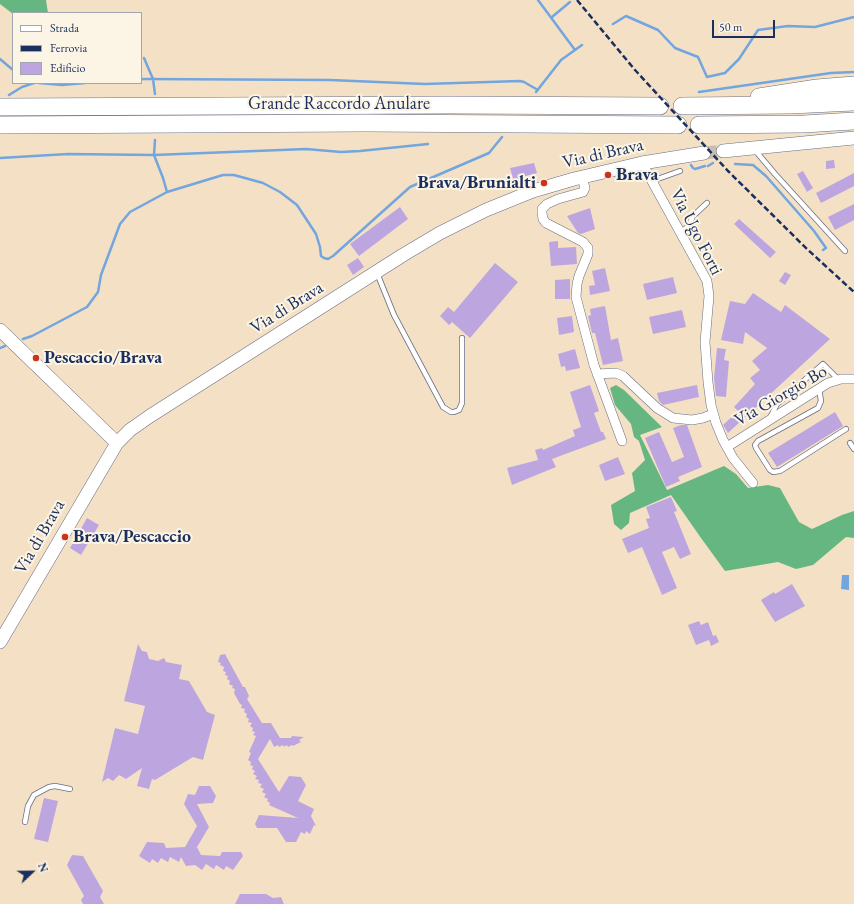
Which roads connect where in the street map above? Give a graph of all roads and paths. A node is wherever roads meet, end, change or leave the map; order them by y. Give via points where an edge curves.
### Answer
1 (854, 85) edge
2 (854, 102) edge
3 (660, 106) dead end
4 (0, 107) edge
5 (854, 121) edge
6 (0, 125) edge
7 (678, 125) dead end
8 (699, 125) dead end
9 (854, 138) edge
10 (753, 148) junction
11 (723, 151) tunnel mouth
12 (704, 153) tunnel mouth
13 (642, 163) junction
14 (680, 171) dead end
15 (582, 177) junction
16 (652, 181) junction
17 (707, 203) dead end
18 (680, 232) junction
19 (845, 251) dead end
20 (377, 271) junction
21 (2, 332) edge
22 (462, 338) dead end
23 (597, 374) junction
24 (854, 379) edge
25 (838, 380) junction
26 (819, 388) junction
27 (713, 414) junction
28 (769, 419) junction
29 (846, 429) dead end
30 (622, 441) dead end
31 (117, 443) junction
32 (850, 443) dead end
33 (727, 447) junction
34 (854, 449) edge
35 (753, 483) dead end
36 (0, 642) edge
37 (70, 789) dead end
38 (25, 822) dead end

1 - 2 highway via 688,106
3 - 4 highway, Grande Raccordo Anulare
5 - 8 highway
6 - 7 highway, Grande Raccordo Anulare
9 - 10 street
10 - 11 street
10 - 19 lane
12 - 13 street, Via di Brava
13 - 15 street, Via di Brava
13 - 16 street, Via Ugo Forti
14 - 16 lane
15 - 20 street, Via di Brava via 533,191 498,205 440,233
15 - 23 street via 585,188 583,192 546,204 542,213 546,223 583,242 588,248 588,254 578,276 576,293
16 - 18 street, Via Ugo Forti
17 - 18 lane via 693,216 688,227
18 - 27 street, Via Ugo Forti via 708,285 705,342
20 - 22 lane via 394,315 443,407 451,412 459,410 462,403
20 - 31 street, Via di Brava via 175,398
21 - 31 street
23 - 27 street via 621,375 657,408 673,418 692,420
23 - 30 street
24 - 25 street, Via Giorgio Bo
25 - 26 street, Via Giorgio Bo
25 - 28 lane via 823,364 777,404
26 - 28 street, Via Giorgio Bo
26 - 29 lane via 821,401 818,408 755,445 770,470 780,471
27 - 33 street, Via Ugo Forti
28 - 33 street, Via Giorgio Bo
31 - 36 street, Via di Brava
32 - 34 lane
33 - 35 street, Via Ugo Forti
37 - 38 lane via 55,786 34,795 28,806

